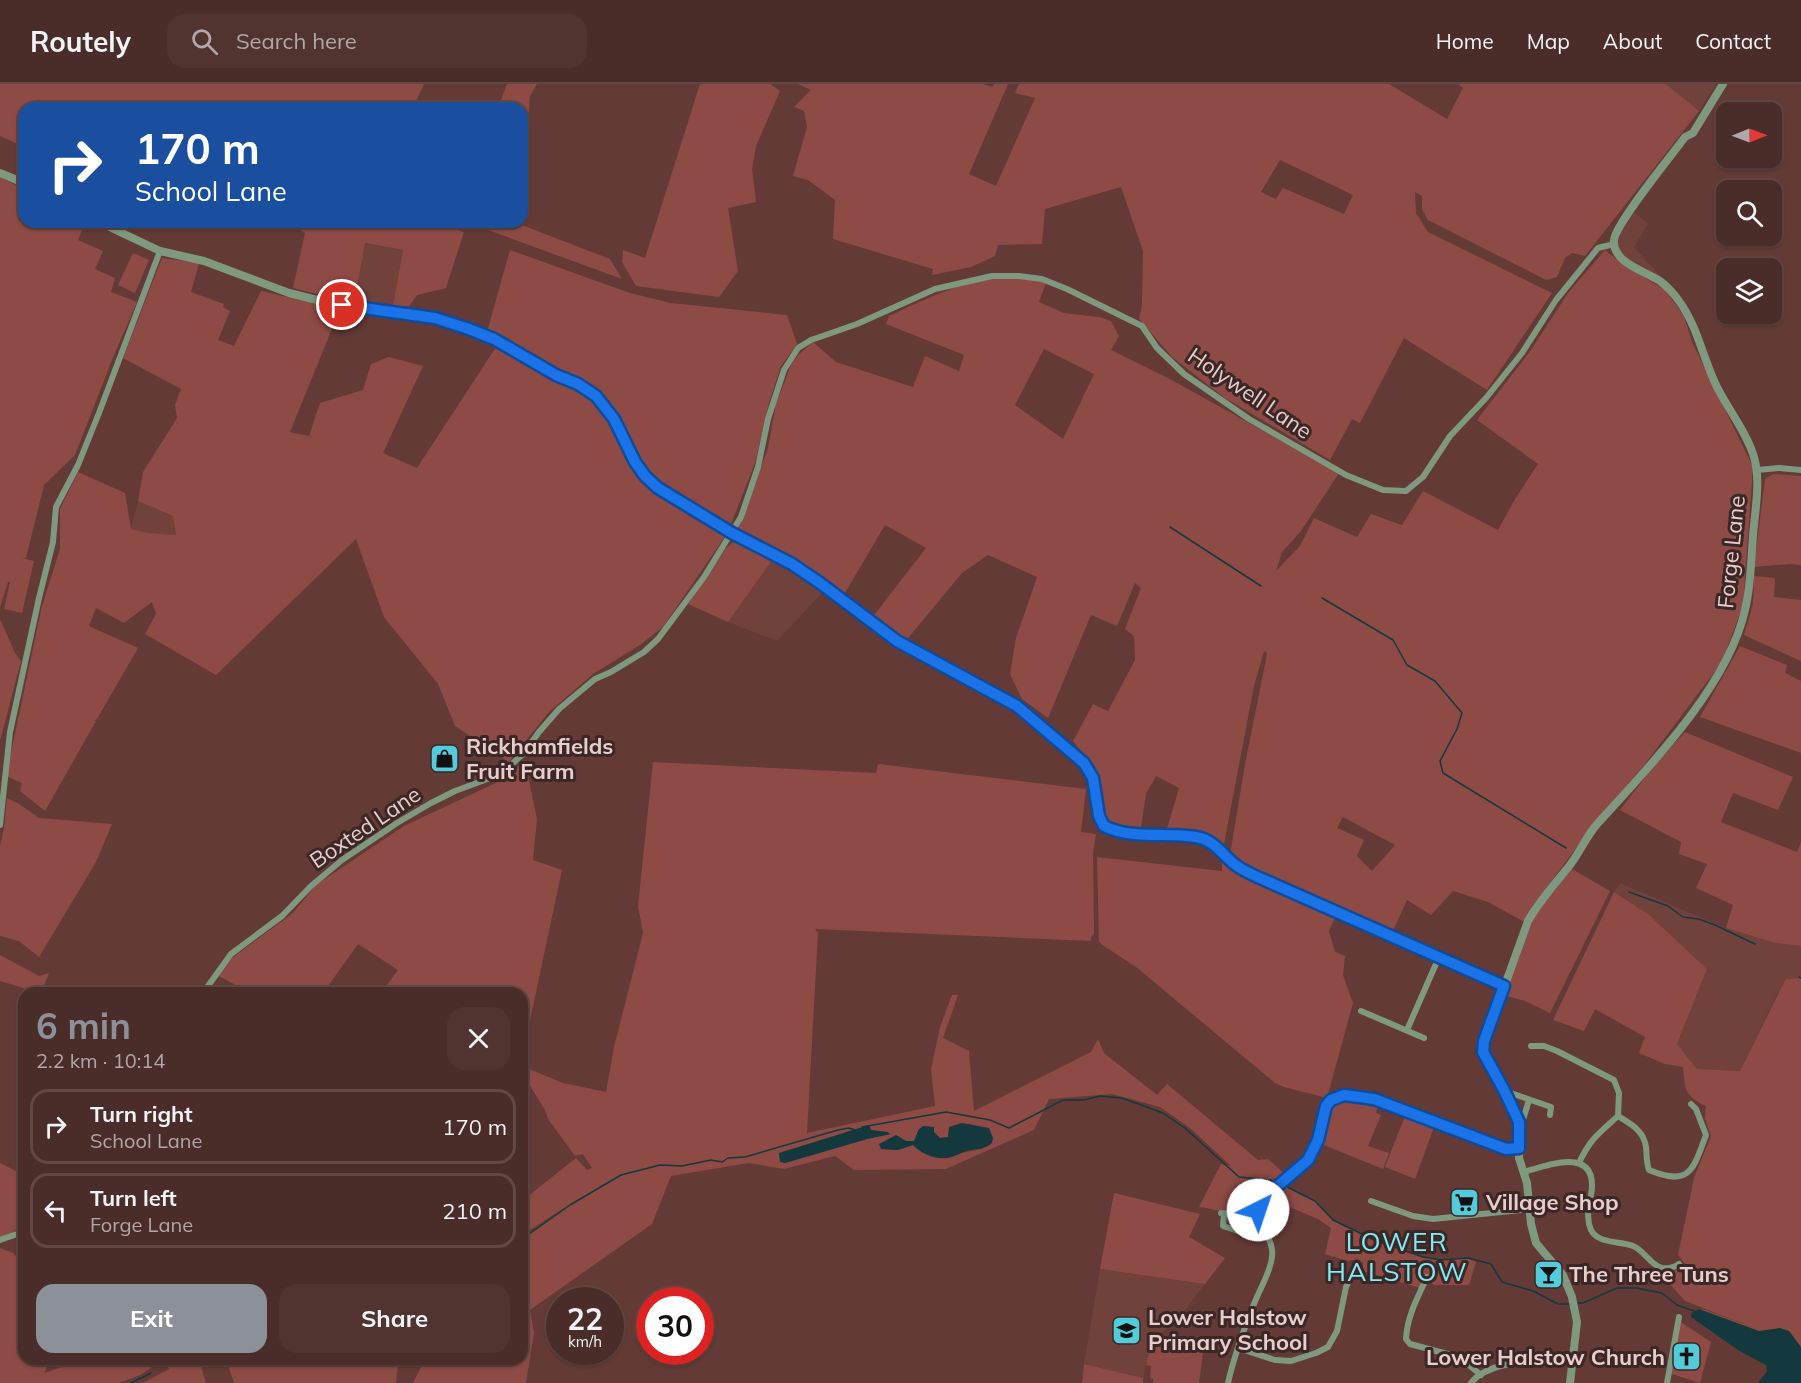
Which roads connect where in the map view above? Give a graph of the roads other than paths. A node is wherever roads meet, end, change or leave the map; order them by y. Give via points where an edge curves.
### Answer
1 (1723, 84) edge
2 (0, 173) edge
3 (18, 180) edge
4 (112, 228) edge
5 (1614, 244) junction
6 (160, 251) junction
7 (1757, 470) junction
8 (1801, 470) edge
9 (732, 533) junction
10 (0, 825) edge
11 (1439, 957) junction
12 (1504, 986) junction
13 (207, 987) edge
14 (1361, 1011) dead end
15 (1407, 1030) junction
16 (1424, 1038) dead end
17 (1532, 1046) dead end
18 (1504, 1090) junction
19 (1529, 1100) junction
20 (1691, 1104) dead end
21 (1550, 1114) dead end
22 (1618, 1116) junction
23 (1519, 1130) junction
24 (1519, 1148) junction
25 (1579, 1163) junction
26 (1524, 1173) junction
27 (1371, 1201) dead end
28 (1530, 1209) junction
29 (1258, 1214) junction
30 (1238, 1231) dead end
31 (18, 1234) edge
32 (0, 1240) edge
33 (1680, 1264) dead end
34 (1356, 1266) dead end
35 (1427, 1277) dead end
36 (1679, 1317) dead end
37 (1238, 1348) junction
38 (1537, 1362) dead end
39 (1481, 1375) junction
40 (1227, 1383) edge
41 (1471, 1383) edge
42 (1570, 1383) edge
43 (1667, 1383) edge

1 - 5 street via 1693,133 1685,137 1628,213 1616,231
2 - 3 street
4 - 6 street
5 - 7 street, Forge Lane via 1621,258 1661,282 1683,307
5 - 9 street, Holywell Lane via 1598,248 1556,300 1515,362 1450,436 1423,477 1406,491 1383,490 1346,475 1249,419 1184,374 1157,348 1142,326 1042,279 1004,275 935,289 798,348 784,370 758,468
6 - 9 street via 204,261 304,297 435,318 494,339 596,396 614,419 645,476
6 - 10 street via 78,465 56,507 53,542 5,760
7 - 8 street
7 - 12 street, Forge Lane via 1748,593 1727,661 1677,732 1596,824 1535,908
9 - 11 street via 792,564 897,641 1017,706 1084,763 1093,778 1104,826 1138,834 1207,840 1236,866
9 - 13 street, Boxted Lane via 668,626 644,652 595,679 560,709 501,774 430,803 342,860 282,916 231,954
11 - 12 street
11 - 15 street
12 - 18 street, Forge Lane via 1483,1050
14 - 15 street
15 - 16 street
17 - 22 street via 1557,1051 1614,1080 1619,1093
18 - 19 street
18 - 23 street, Forge Lane
19 - 21 street via 1551,1107
19 - 23 street
20 - 22 street via 1707,1135 1688,1173 1679,1178 1649,1170 1642,1133
22 - 25 street via 1595,1135
23 - 24 street, Forge Lane
24 - 26 street, Forge Lane
24 - 29 street via 1506,1149 1376,1100 1345,1094 1327,1104 1318,1140 1308,1160 1260,1204
25 - 26 street via 1564,1161
25 - 33 street via 1588,1170 1592,1183 1587,1216 1592,1232 1600,1239 1634,1246 1662,1268
26 - 28 street, Forge Lane
27 - 28 street via 1433,1219
28 - 42 street, Forge Lane via 1536,1243 1563,1275 1576,1310
29 - 30 street via 1222,1214 1223,1226
29 - 37 street via 1273,1253
31 - 32 street
34 - 37 street via 1328,1347 1290,1362
35 - 39 street via 1413,1307 1406,1339 1410,1344 1455,1356
36 - 43 street
37 - 40 street
38 - 39 street via 1523,1361
39 - 41 street

